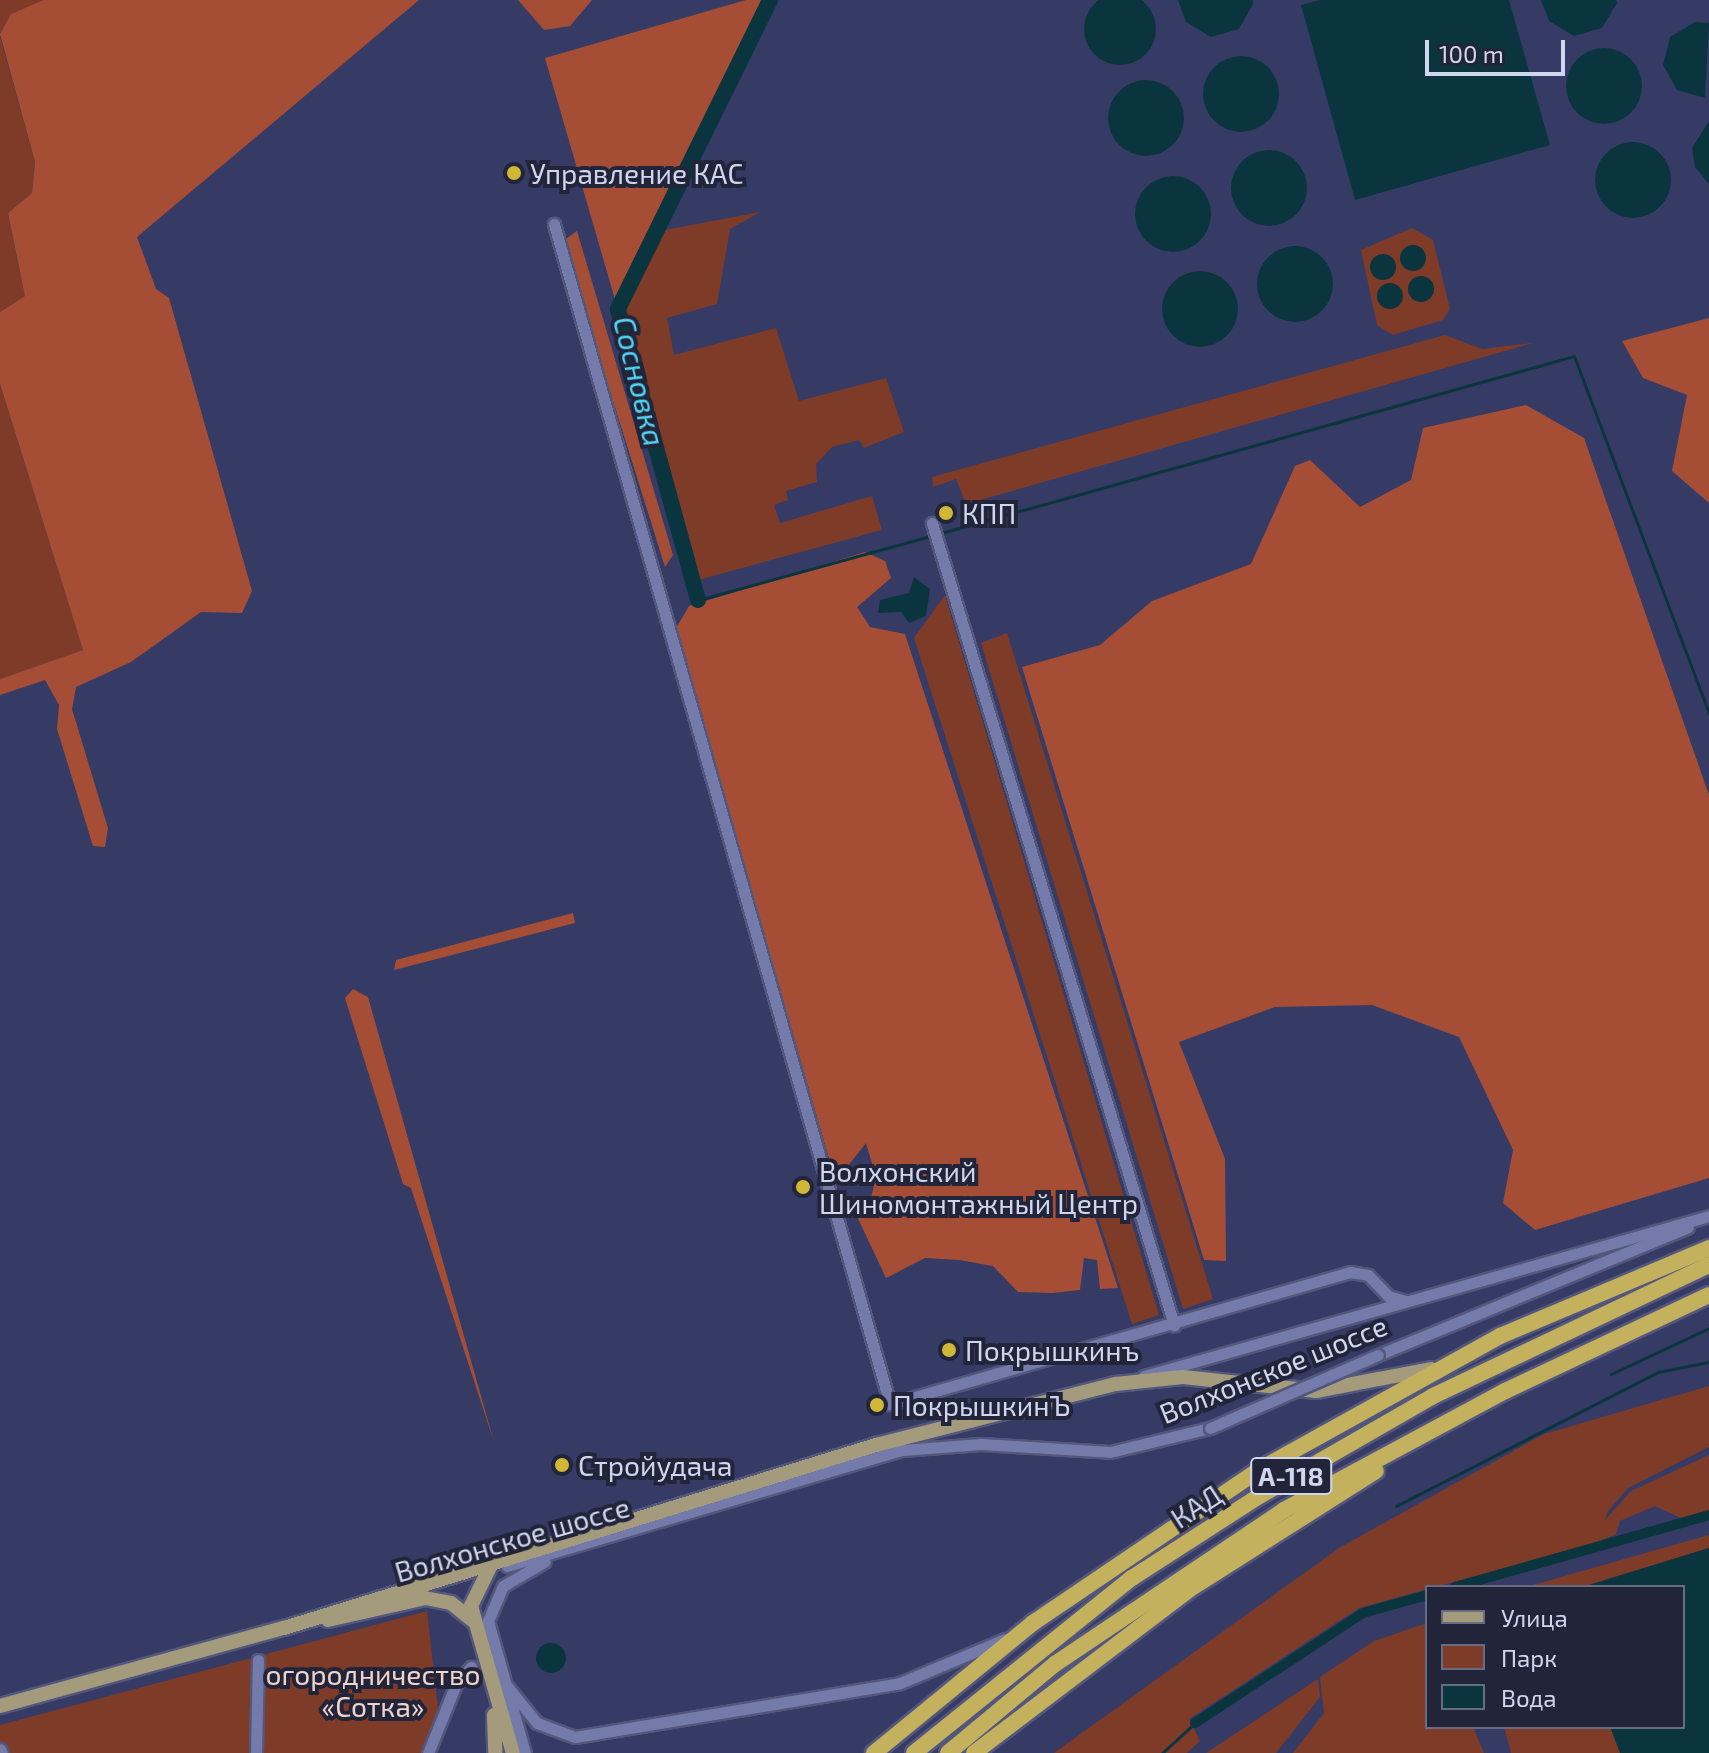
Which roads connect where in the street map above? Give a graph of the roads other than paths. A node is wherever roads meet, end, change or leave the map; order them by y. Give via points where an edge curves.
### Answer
1 (554, 224) dead end
2 (932, 523) dead end
3 (1709, 1218) edge
4 (1709, 1248) edge
5 (1709, 1265) edge
6 (1375, 1282) junction
7 (1709, 1295) edge
8 (1405, 1301) junction
9 (1363, 1314) junction
10 (1174, 1325) junction
11 (1443, 1366) junction
12 (1116, 1384) junction
13 (1475, 1407) junction
14 (595, 1543) junction
15 (490, 1566) junction
16 (338, 1617) junction
17 (474, 1621) junction
18 (1033, 1623) junction
19 (284, 1628) junction
20 (258, 1660) dead end
21 (471, 1667) dead end
22 (489, 1671) junction
23 (506, 1685) junction
24 (0, 1706) edge
25 (1021, 1715) junction
26 (256, 1753) edge
27 (428, 1753) edge
28 (495, 1753) edge
29 (513, 1753) edge
30 (525, 1753) edge
31 (874, 1753) edge
32 (914, 1753) edge
33 (948, 1753) edge
34 (974, 1753) edge
35 (984, 1753) edge

1 - 10 street via 890,1404
2 - 10 street
3 - 8 street, Волхонское шоссе
3 - 14 street, Волхонское шоссе, bridge via 1210,1428 1110,1452 981,1444 902,1450
4 - 11 highway
5 - 32 highway, КАД / А-118 via 1433,1396 1261,1495 1132,1578
6 - 8 street
6 - 9 street
6 - 10 street via 1350,1272
7 - 13 highway, КАД / А-118
8 - 9 street, Волхонское шоссе
9 - 12 street, Волхонское шоссе
11 - 12 main road via 1316,1391 1183,1377
11 - 18 highway via 1262,1468
12 - 15 main road, Волхонское шоссе via 876,1445
13 - 25 highway via 1256,1543
13 - 33 highway, КАД / А-118 via 1284,1510 1197,1566 1055,1664
14 - 15 street, Волхонское шоссе
14 - 23 street via 518,1575 498,1593 488,1621
15 - 16 street, Волхонское шоссе
15 - 17 main road via 473,1595
15 - 19 main road, Волхонское шоссе
16 - 17 main road via 425,1598 451,1603
16 - 19 main road, Волхонское шоссе
17 - 22 main road
18 - 23 street via 967,1660 900,1683 575,1737 537,1723
18 - 31 highway
19 - 24 main road, Волхонское шоссе
20 - 26 street
21 - 27 street via 456,1684
22 - 28 main road
22 - 29 main road
23 - 30 street
25 - 34 highway
25 - 35 main road

